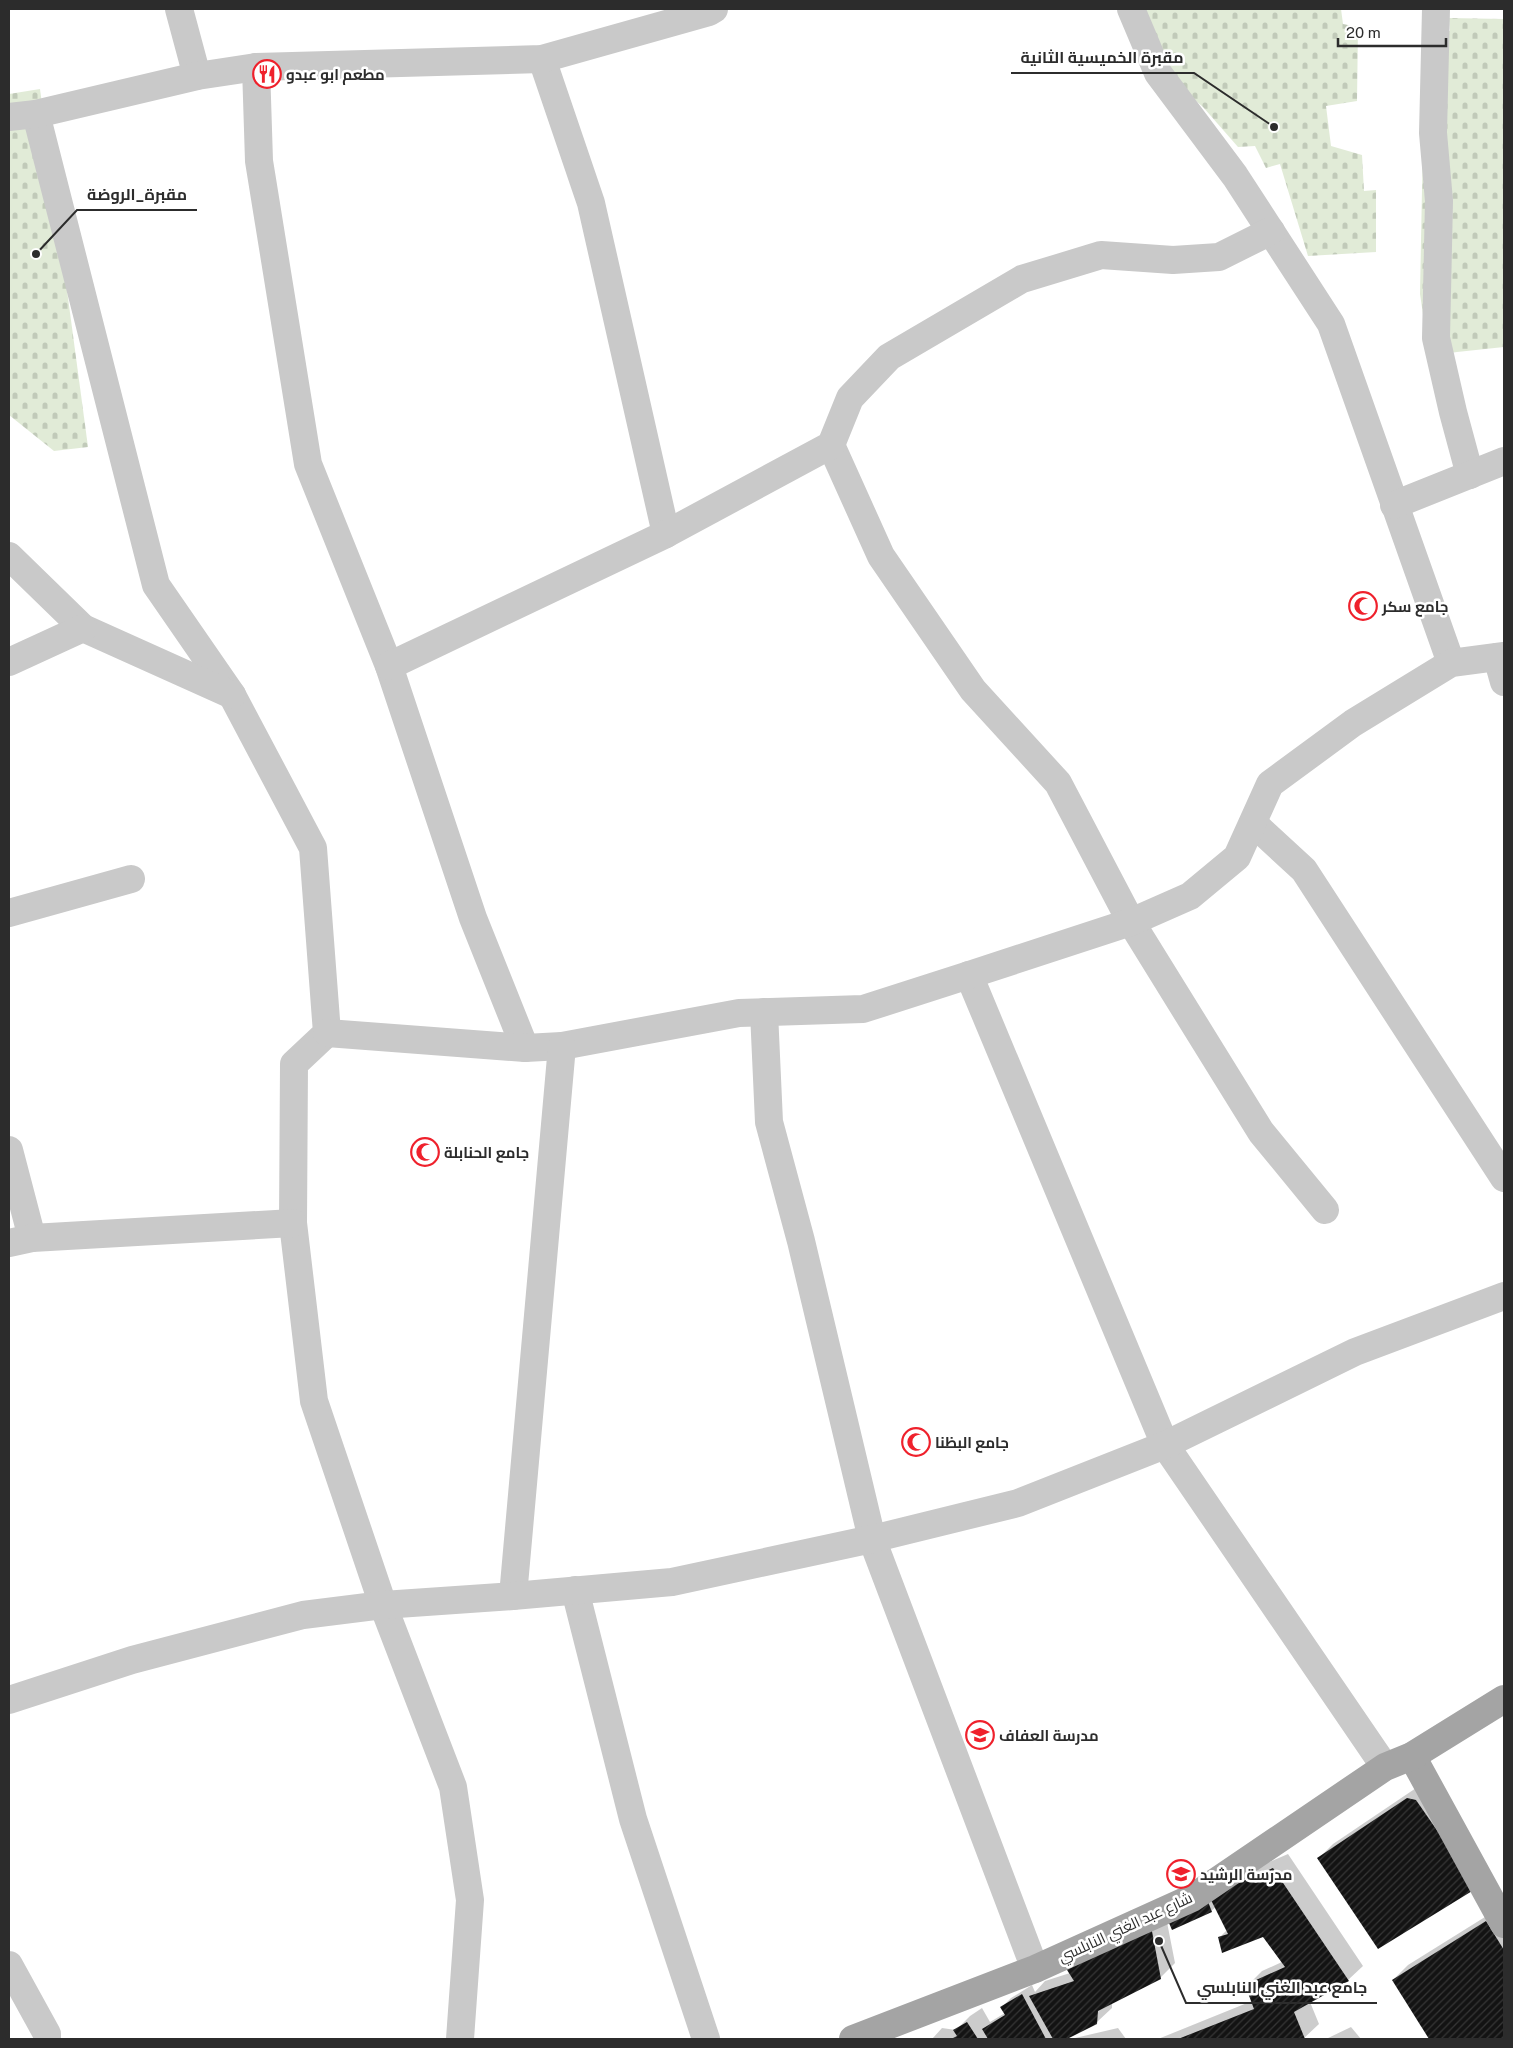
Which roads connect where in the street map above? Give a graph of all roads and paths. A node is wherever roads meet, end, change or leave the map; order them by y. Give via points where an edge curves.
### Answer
1 (178, 9) edge
2 (714, 9) edge
3 (1131, 9) edge
4 (1436, 9) edge
5 (542, 59) junction
6 (256, 68) junction
7 (197, 76) junction
8 (36, 114) junction
9 (9, 117) edge
10 (1270, 231) junction
11 (832, 445) junction
12 (1504, 461) edge
13 (1470, 474) junction
14 (1394, 505) junction
15 (666, 534) junction
16 (9, 556) edge
17 (82, 628) junction
18 (9, 662) edge
19 (1451, 663) junction
20 (1502, 665) edge
21 (389, 666) junction
22 (232, 695) junction
23 (1253, 823) junction
24 (130, 878) dead end
25 (9, 913) edge
26 (1131, 922) junction
27 (970, 975) junction
28 (764, 1012) junction
29 (327, 1033) junction
30 (562, 1046) junction
31 (525, 1048) junction
32 (9, 1150) edge
33 (1504, 1178) edge
34 (1325, 1210) dead end
35 (293, 1223) junction
36 (20, 1240) edge
37 (1504, 1296) edge
38 (1166, 1445) junction
39 (872, 1539) junction
40 (575, 1590) junction
41 (513, 1596) junction
42 (383, 1605) junction
43 (1504, 1699) edge
44 (9, 1700) edge
45 (1412, 1756) junction
46 (1385, 1767) junction
47 (1504, 1924) edge
48 (9, 1965) edge
49 (1035, 1969) junction
50 (47, 2039) edge
51 (460, 2039) edge
52 (706, 2039) edge
53 (853, 2039) edge

1 - 7 street
2 - 5 street
3 - 10 street via 1158,72 1235,176
4 - 13 street via 1433,133 1439,201 1436,338
5 - 6 street
5 - 15 street via 591,203
6 - 7 street
6 - 21 street via 259,161 308,464
7 - 8 street
8 - 9 street
8 - 22 street via 156,585
10 - 11 street via 1219,257 1173,260 1101,255 1022,279 889,357 850,398
10 - 14 street via 1331,324
11 - 15 street
11 - 26 street via 880,556 973,690 1058,783
12 - 13 street
13 - 14 street
14 - 19 street
15 - 21 street
16 - 17 street
17 - 18 street
17 - 22 street
19 - 20 street
19 - 23 street via 1353,723 1270,784
21 - 31 street via 472,918
22 - 29 street via 313,848
23 - 26 street via 1237,857 1190,896
23 - 33 street via 1304,870
24 - 25 street
26 - 27 street
26 - 34 street via 1261,1132
27 - 28 street via 863,1009
27 - 38 street
28 - 30 street via 739,1013
28 - 39 street via 769,1122 801,1241
29 - 31 street
29 - 35 street via 294,1064
30 - 31 street
30 - 41 street
32 - 36 street
35 - 36 street
35 - 42 street via 314,1401
37 - 38 street via 1355,1352
38 - 39 street via 1018,1502
38 - 46 street
39 - 40 street via 672,1582
39 - 49 street
40 - 41 street
40 - 52 street via 633,1819
41 - 42 street
42 - 44 street via 303,1615 132,1660
42 - 51 street via 453,1788 470,1900
43 - 45 main road, شارع عبد الغني النابلسي
45 - 46 main road, شارع عبد الغني النابلسي
45 - 47 main road
46 - 49 main road, شارع عبد الغني النابلسي via 1192,1898
48 - 50 street
49 - 53 main road, شارع عبد الغني النابلسي

